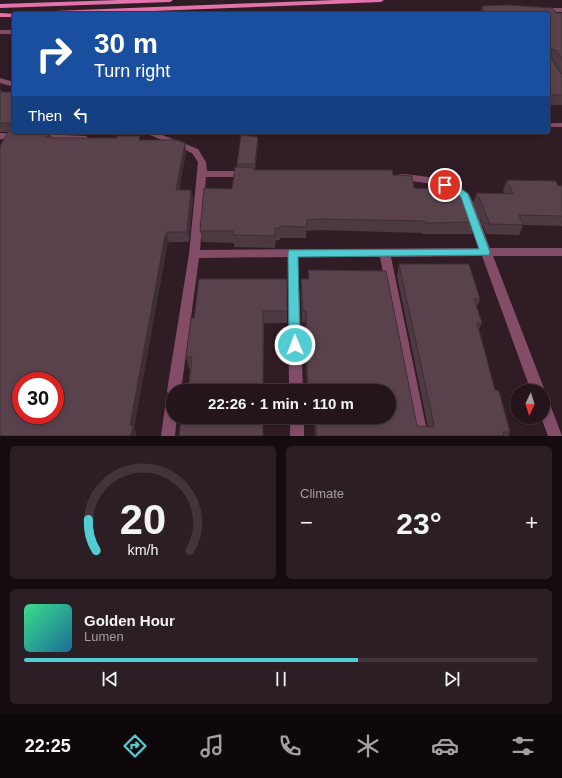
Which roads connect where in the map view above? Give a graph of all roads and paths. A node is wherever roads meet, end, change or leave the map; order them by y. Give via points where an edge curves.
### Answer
1 (170, 0) edge
2 (381, 0) edge
3 (0, 6) edge
4 (560, 10) edge
5 (535, 11) edge
6 (79, 12) edge
7 (12, 14) edge
8 (0, 15) edge
9 (562, 16) edge
10 (0, 32) edge
11 (12, 32) edge
12 (0, 80) edge
13 (12, 84) edge
14 (550, 125) edge
15 (562, 125) edge
16 (0, 136) edge
17 (9, 136) junction
18 (145, 136) edge
19 (96, 139) edge
20 (3, 147) edge
21 (202, 174) junction
22 (256, 175) edge
23 (388, 177) edge
24 (486, 252) junction
25 (562, 252) edge
26 (293, 253) junction
27 (385, 253) junction
28 (194, 254) junction
29 (175, 384) edge
30 (296, 384) edge
31 (535, 384) edge
32 (550, 422) edge
33 (170, 424) edge
34 (297, 424) edge
35 (168, 436) edge
36 (297, 436) edge
37 (421, 436) edge
38 (555, 436) edge

1 - 3 main road
2 - 6 main road
4 - 5 street
4 - 9 street
7 - 8 main road
10 - 11 street
12 - 13 street
14 - 15 street
16 - 17 street
17 - 19 street
17 - 20 street
18 - 21 street via 175,142 195,151 202,162
21 - 22 street
21 - 28 street
23 - 24 street via 436,182 454,188 465,196
24 - 25 street
24 - 27 street
24 - 31 street
26 - 27 street
26 - 28 street
26 - 30 street
27 - 37 street
28 - 29 street
32 - 38 street
33 - 35 street
34 - 36 street

